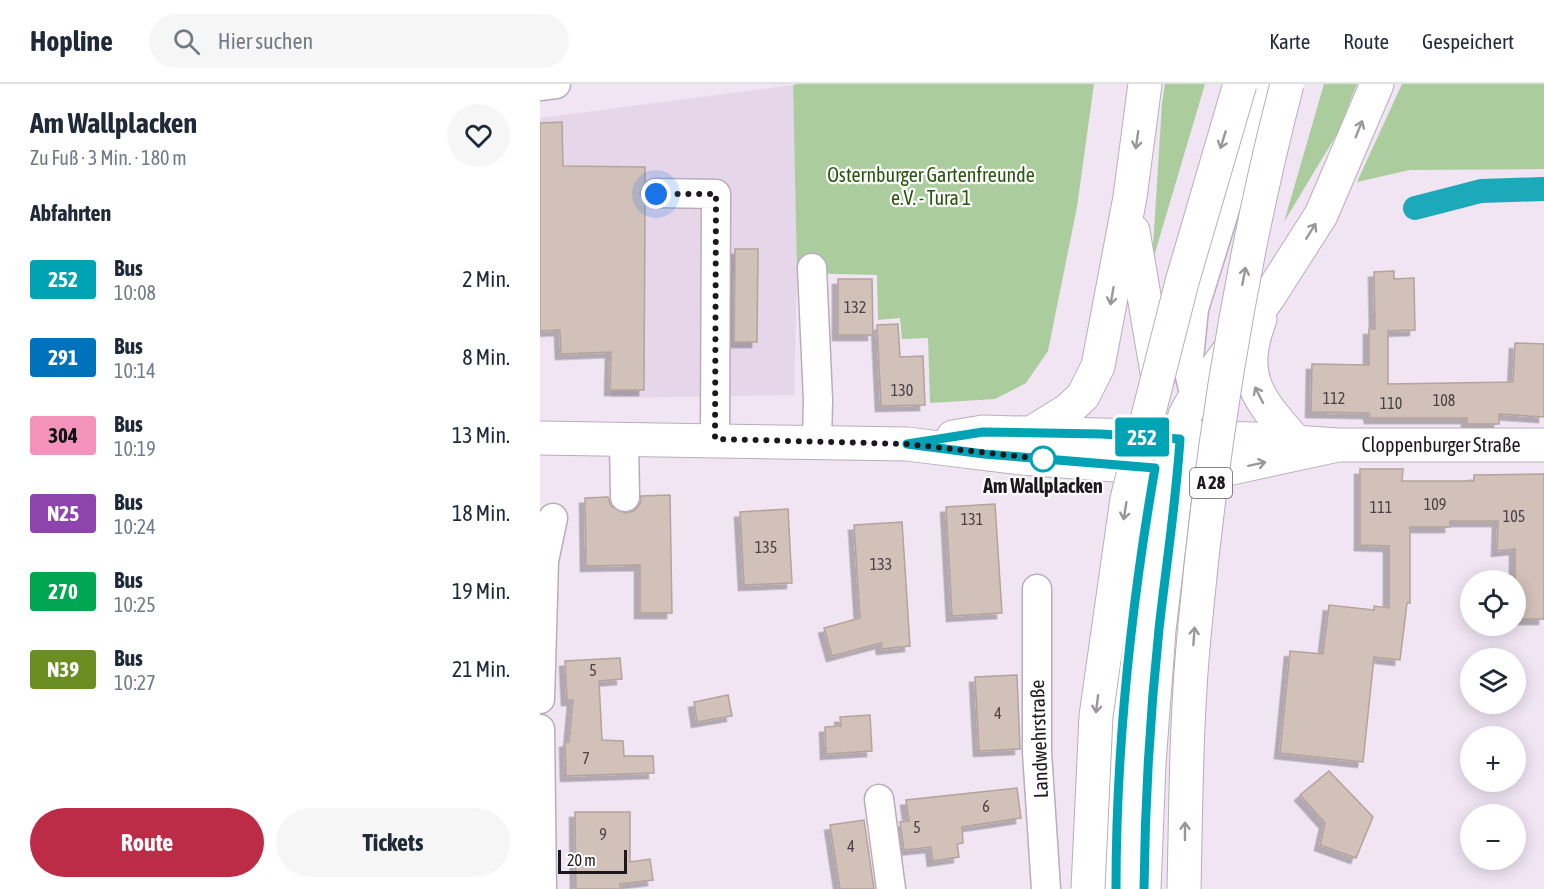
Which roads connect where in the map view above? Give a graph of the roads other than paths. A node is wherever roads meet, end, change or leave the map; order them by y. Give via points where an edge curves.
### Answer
1 (556, 84) edge
2 (1145, 84) edge
3 (1240, 84) edge
4 (1264, 84) edge
5 (1287, 84) edge
6 (1377, 84) edge
7 (540, 86) edge
8 (656, 194) dead end
9 (1130, 197) junction
10 (812, 268) dead end
11 (1268, 298) junction
12 (1195, 397) junction
13 (1031, 433) junction
14 (540, 438) edge
15 (715, 439) junction
16 (624, 440) junction
17 (1294, 441) junction
18 (817, 442) junction
19 (907, 444) junction
20 (1338, 445) junction
21 (1544, 445) edge
22 (1168, 453) junction
23 (626, 496) dead end
24 (553, 518) dead end
25 (1037, 590) dead end
26 (540, 699) edge
27 (540, 729) edge
28 (879, 800) dead end
29 (542, 889) edge
30 (891, 889) edge
31 (1046, 889) edge
32 (1088, 889) edge
33 (1116, 889) edge
34 (1144, 889) edge
35 (1184, 889) edge

1 - 7 street
2 -> 9 main road
3 -> 32 main road, bridge via 1182,282 1127,500 1096,716
4 - 12 street via 1194,309 1188,368
35 -> 5 main road, A 28, bridge via 1194,627 1217,436 1247,260
11 -> 6 main road via 1341,174
8 - 15 street via 716,194
9 -> 13 main road via 1098,366 1083,396
9 - 22 main road
10 - 18 street
11 - 12 main road
17 -> 11 main road via 1262,401 1249,366 1254,333
12 - 22 main road
13 - 19 main road, Cloppenburger Straße via 983,432
13 - 22 main road, Cloppenburger Straße via 1101,434
14 - 16 main road, Cloppenburger Straße
15 - 16 main road, Cloppenburger Straße
15 - 18 main road, Cloppenburger Straße
16 - 23 street
17 - 20 main road, Cloppenburger Straße
17 - 22 main road, Cloppenburger Straße
18 - 19 main road, Cloppenburger Straße
19 - 22 main road, Cloppenburger Straße via 993,455
20 - 21 main road, Cloppenburger Straße
22 -> 20 main road, Cloppenburger Straße via 1227,469
22 - 33 main road via 1139,571 1122,739
22 - 34 main road
24 - 26 street via 544,561
25 - 31 street, Landwehrstraße via 1037,752
27 - 29 street
28 - 30 street

